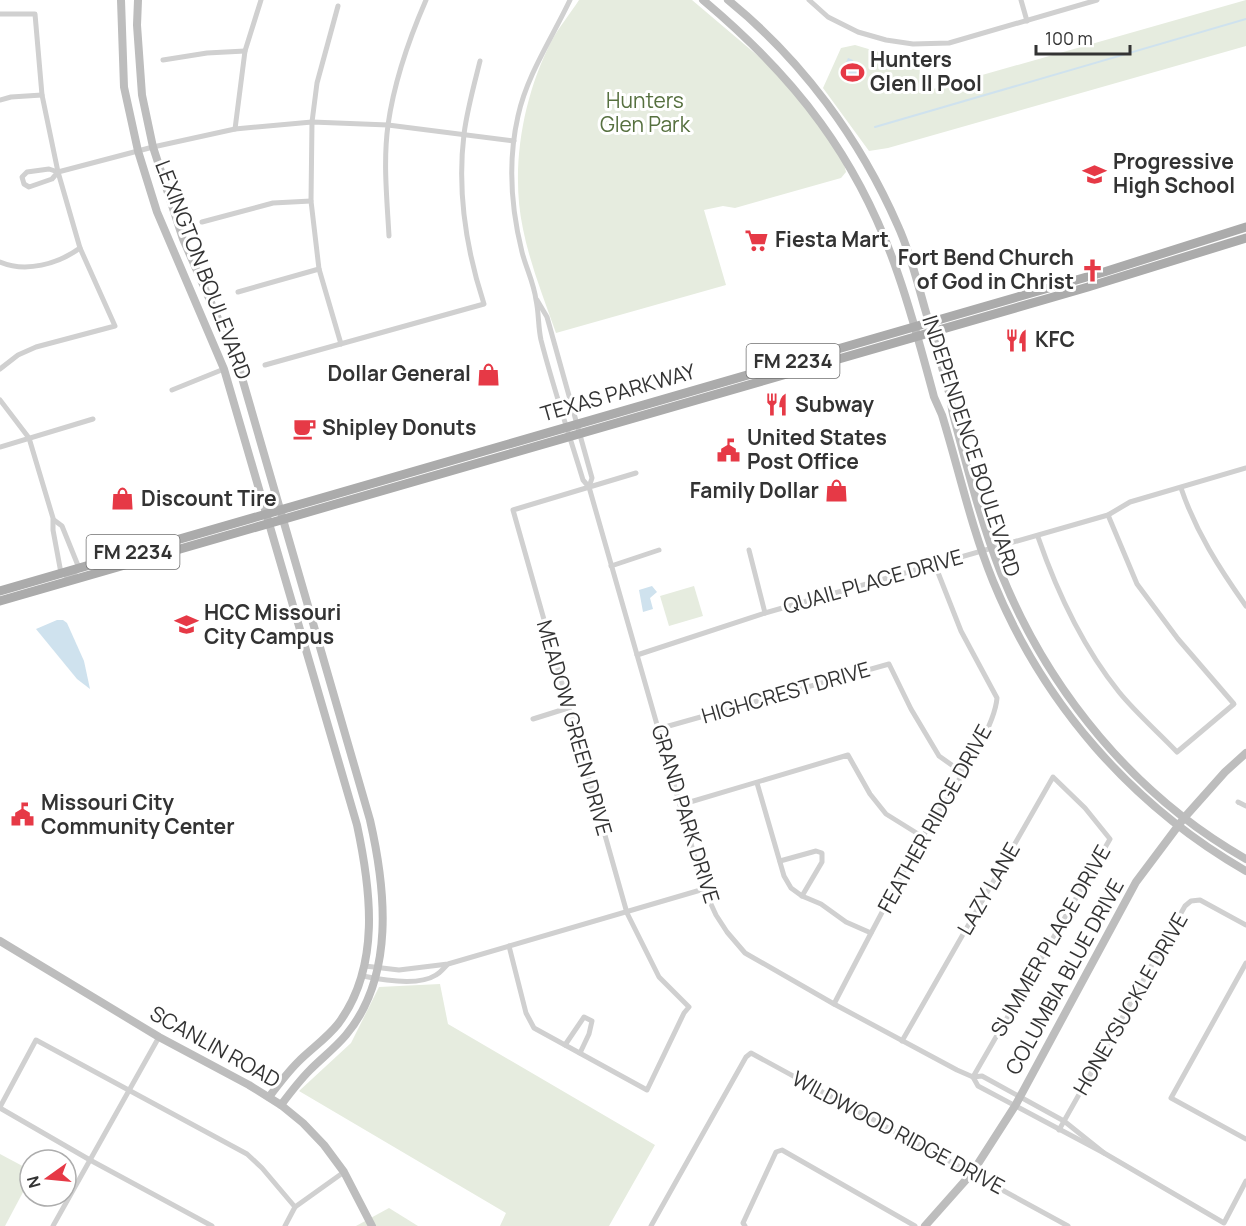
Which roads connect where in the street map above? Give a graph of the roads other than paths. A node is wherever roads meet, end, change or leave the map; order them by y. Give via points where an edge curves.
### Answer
1 (121, 0) edge
2 (138, 0) edge
3 (261, 0) edge
4 (426, 0) edge
5 (570, 0) edge
6 (703, 0) edge
7 (728, 0) edge
8 (809, 0) edge
9 (1021, 0) edge
10 (1097, 0) edge
11 (338, 6) dead end
12 (0, 14) edge
13 (748, 16) junction
14 (1027, 21) junction
15 (736, 27) junction
16 (138, 45) junction
17 (123, 46) junction
18 (245, 51) junction
19 (163, 60) dead end
20 (480, 61) dead end
21 (42, 95) junction
22 (0, 100) edge
23 (312, 122) junction
24 (388, 125) junction
25 (235, 129) junction
26 (464, 134) junction
27 (514, 141) junction
28 (153, 147) junction
29 (138, 151) junction
30 (58, 172) junction
31 (872, 173) junction
32 (856, 178) junction
33 (311, 201) junction
34 (202, 222) dead end
35 (1246, 227) edge
36 (389, 236) dead end
37 (1246, 238) edge
38 (80, 248) junction
39 (0, 262) edge
40 (194, 266) junction
41 (319, 268) junction
42 (182, 271) junction
43 (1104, 272) junction
44 (1088, 287) junction
45 (238, 292) dead end
46 (536, 298) junction
47 (930, 327) junction
48 (915, 331) junction
49 (341, 344) junction
50 (265, 365) dead end
51 (775, 366) junction
52 (0, 369) edge
53 (224, 369) junction
54 (758, 382) junction
55 (245, 387) junction
56 (172, 390) dead end
57 (694, 390) junction
58 (231, 392) junction
59 (0, 400) edge
60 (679, 405) junction
61 (93, 418) dead end
62 (578, 423) junction
63 (567, 427) junction
64 (957, 429) junction
65 (580, 434) junction
66 (948, 435) junction
67 (570, 437) junction
68 (29, 438) junction
69 (0, 447) edge
70 (444, 468) junction
71 (1246, 468) edge
72 (636, 473) dead end
73 (589, 487) junction
74 (1181, 488) junction
75 (267, 513) junction
76 (281, 515) junction
77 (1108, 515) junction
78 (54, 520) junction
79 (269, 524) junction
80 (1038, 537) junction
81 (992, 549) junction
82 (659, 550) dead end
83 (749, 550) dead end
84 (982, 552) junction
85 (936, 565) junction
86 (611, 566) junction
87 (79, 568) junction
88 (61, 573) junction
89 (64, 583) junction
90 (0, 591) edge
91 (0, 601) edge
92 (1246, 606) edge
93 (765, 613) junction
94 (312, 620) junction
95 (299, 623) junction
96 (1038, 649) junction
97 (1028, 654) junction
98 (637, 655) junction
99 (568, 708) junction
100 (533, 719) dead end
101 (658, 729) junction
102 (1102, 740) junction
103 (1095, 747) junction
104 (1246, 753) edge
105 (963, 772) junction
106 (757, 783) junction
107 (1238, 802) dead end
108 (680, 806) junction
109 (1246, 806) edge
110 (1085, 808) joint
111 (1184, 818) junction
112 (1178, 827) junction
113 (924, 837) junction
114 (1246, 859) edge
115 (780, 861) junction
116 (1246, 871) edge
117 (705, 889) junction
118 (802, 896) junction
119 (627, 913) junction
120 (1246, 925) edge
121 (871, 933) junction
122 (0, 941) edge
123 (509, 946) junction
124 (1246, 963) edge
125 (448, 964) junction
126 (365, 966) junction
127 (379, 968) junction
128 (363, 976) junction
129 (376, 979) junction
130 (834, 1004) junction
131 (159, 1037) junction
132 (902, 1041) junction
133 (565, 1045) junction
134 (580, 1053) junction
135 (973, 1077) junction
136 (128, 1090) junction
137 (1020, 1096) junction
138 (269, 1097) junction
139 (280, 1105) junction
140 (1015, 1106) junction
141 (0, 1107) edge
142 (1064, 1121) junction
143 (1059, 1130) junction
144 (1246, 1139) edge
145 (1104, 1153) junction
146 (90, 1160) junction
147 (344, 1172) junction
148 (972, 1173) junction
149 (1246, 1181) edge
150 (295, 1207) junction
151 (53, 1226) edge
152 (212, 1226) edge
153 (285, 1226) edge
154 (372, 1226) edge
155 (651, 1226) edge
156 (745, 1226) edge
157 (915, 1226) edge
158 (925, 1226) edge
159 (1068, 1226) edge

1 - 17 street, LEXINGTON BOULEVARD
2 - 16 street, LEXINGTON BOULEVARD
3 - 18 street
4 - 24 street via 414,27
5 - 27 street, GRAND PARK DRIVE via 526,90
6 - 15 street, INDEPENDENCE BOULEVARD
7 - 13 street, INDEPENDENCE BOULEVARD
8 - 14 street via 828,17 858,32 912,44 948,43
9 - 14 street
10 - 14 street
11 - 23 street via 317,83
12 - 21 street via 34,14
13 - 15 street
13 - 31 street, INDEPENDENCE BOULEVARD via 815,87
15 - 32 street, INDEPENDENCE BOULEVARD via 773,63 820,119
16 - 17 street
16 - 28 street, LEXINGTON BOULEVARD via 142,95
17 - 29 street, LEXINGTON BOULEVARD via 124,87
18 - 19 street
18 - 25 street
20 - 26 street
21 - 22 street
21 - 30 street
23 - 24 street
23 - 25 street
23 - 33 street
24 - 26 street
24 - 36 street
25 - 28 street
26 - 27 street
26 - 49 street via 465,229 484,304
27 - 46 street, GRAND PARK DRIVE via 513,200 522,253
28 - 29 street
28 - 40 street, LEXINGTON BOULEVARD
29 - 30 street
29 - 42 street, LEXINGTON BOULEVARD via 157,212
30 - 30 street via 27,172 22,177 29,187 52,179
30 - 38 street
31 - 32 street
31 - 47 street, INDEPENDENCE BOULEVARD via 899,227
32 - 48 street, INDEPENDENCE BOULEVARD via 891,254
33 - 34 street via 273,203
33 - 41 street
35 - 43 main road, TEXAS PARKWAY / FM 2234
37 - 44 main road, TEXAS PARKWAY / FM 2234
38 - 39 street via 69,257 31,268
38 - 52 street via 115,326 36,347
40 - 42 street
40 - 55 street, LEXINGTON BOULEVARD
41 - 45 street
41 - 49 street
42 - 53 street, LEXINGTON BOULEVARD
43 - 44 main road via 1090,281
43 - 47 main road, TEXAS PARKWAY / FM 2234
44 - 47 main road, TEXAS PARKWAY / FM 2234
46 - 62 street, GRAND PARK DRIVE via 547,317
46 - 63 street, GRAND PARK DRIVE via 540,338
47 - 48 main road, TEXAS PARKWAY / FM 2234
47 - 64 street, INDEPENDENCE BOULEVARD
48 - 51 main road, TEXAS PARKWAY / FM 2234
48 - 54 main road, TEXAS PARKWAY / FM 2234
48 - 66 street, INDEPENDENCE BOULEVARD
49 - 50 street
51 - 54 main road
51 - 57 main road, TEXAS PARKWAY / FM 2234
53 - 56 street
53 - 58 street, LEXINGTON BOULEVARD
54 - 60 main road, TEXAS PARKWAY / FM 2234
55 - 58 street
55 - 76 street, LEXINGTON BOULEVARD
57 - 60 main road
57 - 62 main road, TEXAS PARKWAY / FM 2234
58 - 75 street, LEXINGTON BOULEVARD
59 - 68 street
60 - 65 main road, TEXAS PARKWAY / FM 2234
61 - 68 street
62 - 63 main road, TEXAS PARKWAY / FM 2234
62 - 65 street, GRAND PARK DRIVE
63 - 67 street, GRAND PARK DRIVE
63 - 70 main road, TEXAS PARKWAY / FM 2234
64 - 66 street
64 - 81 street, INDEPENDENCE BOULEVARD
65 - 67 main road, TEXAS PARKWAY / FM 2234
65 - 73 street, GRAND PARK DRIVE via 592,478
66 - 84 street, INDEPENDENCE BOULEVARD
67 - 70 main road, TEXAS PARKWAY / FM 2234
67 - 73 street, GRAND PARK DRIVE via 583,480
68 - 69 street
68 - 78 street
70 - 76 main road, TEXAS PARKWAY / FM 2234
71 - 74 street, QUAIL PLACE DRIVE
72 - 73 street
73 - 86 street, GRAND PARK DRIVE
73 - 99 street, MEADOW GREEN DRIVE via 513,510
74 - 77 street, QUAIL PLACE DRIVE via 1130,502
74 - 92 street via 1202,539
75 - 76 main road, TEXAS PARKWAY / FM 2234
75 - 79 street, LEXINGTON BOULEVARD
75 - 87 main road, TEXAS PARKWAY / FM 2234
76 - 79 main road, TEXAS PARKWAY / FM 2234
76 - 94 street, LEXINGTON BOULEVARD
77 - 80 street, QUAIL PLACE DRIVE
77 - 80 street via 1137,584 1234,704 1177,752 1119,692 1077,629
78 - 87 street via 62,526
78 - 88 street
79 - 89 main road, TEXAS PARKWAY / FM 2234
79 - 95 street, LEXINGTON BOULEVARD
80 - 81 street, QUAIL PLACE DRIVE
81 - 84 street, QUAIL PLACE DRIVE
81 - 96 street, INDEPENDENCE BOULEVARD
82 - 86 street
83 - 93 street
84 - 85 street, QUAIL PLACE DRIVE
84 - 97 street, INDEPENDENCE BOULEVARD
85 - 93 street, QUAIL PLACE DRIVE
85 - 105 street, FEATHER RIDGE DRIVE via 961,631 997,698 996,710
86 - 98 street, GRAND PARK DRIVE
87 - 88 main road, TEXAS PARKWAY / FM 2234
87 - 89 street
88 - 90 main road, TEXAS PARKWAY / FM 2234
89 - 91 main road, TEXAS PARKWAY / FM 2234
93 - 98 street, QUAIL PLACE DRIVE
94 - 95 street
94 - 127 street, LEXINGTON BOULEVARD via 374,838 382,914
95 - 126 street, LEXINGTON BOULEVARD via 361,841 369,914
96 - 97 street
96 - 102 street, INDEPENDENCE BOULEVARD
97 - 103 street, INDEPENDENCE BOULEVARD
98 - 101 street, GRAND PARK DRIVE
99 - 100 street
99 - 119 street, MEADOW GREEN DRIVE
101 - 105 street, HIGHCREST DRIVE via 889,664 939,756
101 - 108 street, GRAND PARK DRIVE
102 - 103 street
102 - 111 street, INDEPENDENCE BOULEVARD
103 - 112 street, INDEPENDENCE BOULEVARD
104 - 111 street, COLUMBIA BLUE DRIVE
105 - 113 street, FEATHER RIDGE DRIVE
106 - 108 street
106 - 113 street via 848,755 865,787 886,814
106 - 115 street
107 - 109 street
108 - 117 street, GRAND PARK DRIVE
110 - 132 street, LAZY LANE via 1053,777
110 - 135 street, SUMMER PLACE DRIVE via 1110,839
111 - 112 street, COLUMBIA BLUE DRIVE
111 - 114 street, INDEPENDENCE BOULEVARD
112 - 116 street, INDEPENDENCE BOULEVARD
112 - 137 street, COLUMBIA BLUE DRIVE via 1136,882
113 - 121 street, FEATHER RIDGE DRIVE
115 - 118 street via 791,888
115 - 118 street via 816,851 822,853 822,862
117 - 119 street
117 - 130 street, GRAND PARK DRIVE via 716,915 745,952
118 - 121 street
119 - 123 street
119 - 134 street, MEADOW GREEN DRIVE via 659,977 689,1007 647,1090
120 - 142 street, HONEYSUCKLE DRIVE via 1200,900 1185,906
121 - 130 street, FEATHER RIDGE DRIVE
122 - 131 street, SCANLIN ROAD
123 - 125 street
123 - 133 street via 526,1013 534,1028
124 - 144 street via 1170,1098
125 - 127 street via 399,970
125 - 129 street via 434,976 418,980
126 - 127 street
126 - 128 street, LEXINGTON BOULEVARD
127 - 129 street, LEXINGTON BOULEVARD
128 - 129 street
128 - 138 street, LEXINGTON BOULEVARD via 337,1025
129 - 139 street, LEXINGTON BOULEVARD via 370,997 346,1035
130 - 132 street, GRAND PARK DRIVE
131 - 136 street
131 - 138 street, SCANLIN ROAD
132 - 135 street, GRAND PARK DRIVE
133 - 134 street
133 - 134 street via 584,1017 592,1021
135 - 137 street, GRAND PARK DRIVE via 982,1076
135 - 140 street, GRAND PARK DRIVE via 978,1086
136 - 141 street via 36,1040
136 - 146 street
136 - 150 street via 247,1154
137 - 140 street, COLUMBIA BLUE DRIVE
137 - 142 street, GRAND PARK DRIVE
138 - 139 street, SCANLIN ROAD
139 - 147 street, SCANLIN ROAD via 303,1123
140 - 143 street, GRAND PARK DRIVE
140 - 148 street, COLUMBIA BLUE DRIVE
141 - 146 street
142 - 143 street, HONEYSUCKLE DRIVE
142 - 145 street, GRAND PARK DRIVE
143 - 145 street, GRAND PARK DRIVE
145 - 149 street, GRAND PARK DRIVE via 1224,1223
146 - 151 street
146 - 152 street
147 - 150 street
147 - 154 street, SCANLIN ROAD
148 - 155 street, WILDWOOD RIDGE DRIVE via 751,1053
148 - 158 street, COLUMBIA BLUE DRIVE
148 - 159 street, WILDWOOD RIDGE DRIVE
150 - 153 street
156 - 157 street via 743,1223 776,1152 782,1150

